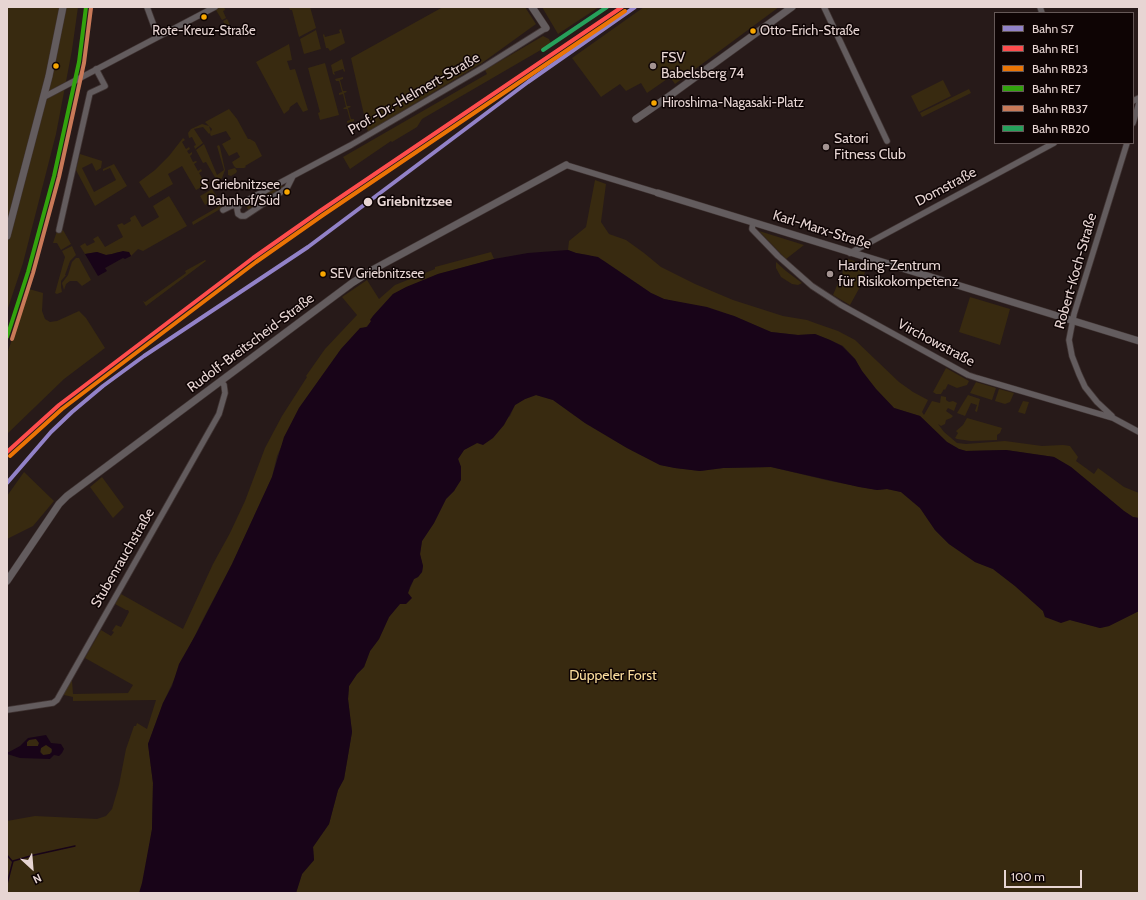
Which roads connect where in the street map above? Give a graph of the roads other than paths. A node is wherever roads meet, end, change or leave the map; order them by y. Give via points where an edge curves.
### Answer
1 (63, 7) edge
2 (147, 7) edge
3 (215, 7) edge
4 (532, 7) edge
5 (792, 7) edge
6 (824, 7) edge
7 (546, 28) joint
8 (158, 37) junction
9 (96, 69) junction
10 (44, 97) junction
11 (1139, 103) edge
12 (636, 119) dead end
13 (1134, 120) edge
14 (888, 141) dead end
15 (1052, 144) edge
16 (1127, 144) edge
17 (566, 165) joint
18 (292, 176) junction
19 (658, 193) joint
20 (240, 204) junction
21 (224, 210) dead end
22 (754, 223) junction
23 (59, 230) dead end
24 (7, 236) edge
25 (850, 252) junction
26 (1072, 321) junction
27 (1139, 341) edge
28 (221, 381) junction
29 (1113, 418) junction
30 (1139, 432) edge
31 (7, 581) edge
32 (7, 710) edge

1 - 10 street
2 - 8 street
3 - 8 street
4 - 7 street
5 - 12 street
6 - 14 street
7 - 18 street, Prof.-Dr.-Helmert-Straße via 484,67
8 - 9 street
9 - 10 street
9 - 23 street via 105,86 90,93
10 - 24 street
11 - 13 street
15 - 25 street, Domstraße
16 - 26 street, Robert-Koch-Straße
17 - 19 street, Karl-Marx-Straße
17 - 28 street, Rudolf-Breitscheid-Straße via 365,274
18 - 20 street, Prof.-Dr.-Helmert-Straße
18 - 20 street, Prof.-Dr.-Helmert-Straße via 287,188 246,215 238,214
19 - 22 street, Karl-Marx-Straße
20 - 21 street, Prof.-Dr.-Helmert-Straße
22 - 25 street, Karl-Marx-Straße
22 - 29 street, Virchowstraße via 752,229 812,286 841,305 968,375
25 - 26 street, Karl-Marx-Straße
26 - 27 street, Karl-Marx-Straße
26 - 29 street, Robert-Koch-Straße via 1069,340 1078,374 1085,387
28 - 31 street, Rudolf-Breitscheid-Straße via 67,496
28 - 32 street, Stubenrauchstraße via 225,393 219,414 57,700 53,703
29 - 30 street, Virchowstraße

